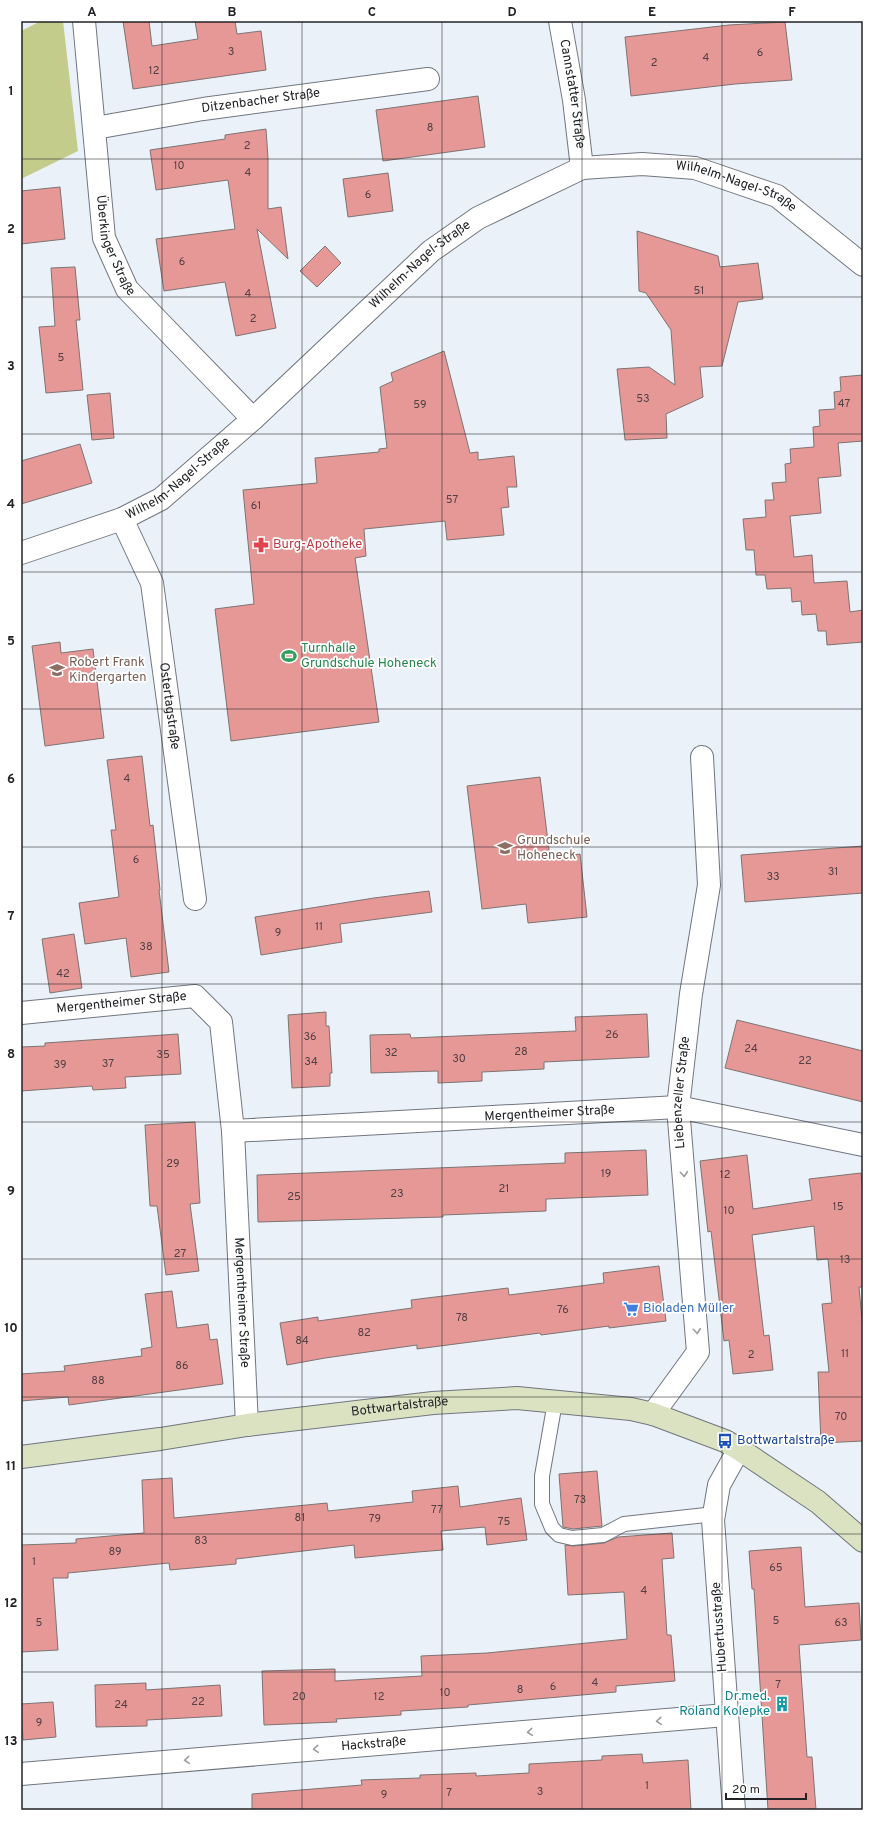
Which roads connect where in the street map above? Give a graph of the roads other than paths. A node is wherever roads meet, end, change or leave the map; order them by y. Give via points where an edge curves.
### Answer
1 (84, 21) edge
2 (560, 21) edge
3 (428, 79) dead end
4 (95, 128) junction
5 (582, 168) junction
6 (863, 265) edge
7 (253, 419) junction
8 (122, 519) junction
9 (21, 553) edge
10 (702, 757) dead end
11 (195, 899) dead end
12 (21, 1013) edge
13 (678, 1107) junction
14 (233, 1131) junction
15 (863, 1145) edge
16 (555, 1402) junction
17 (653, 1414) junction
18 (247, 1425) junction
19 (739, 1449) junction
20 (21, 1457) edge
21 (714, 1514) junction
22 (863, 1541) edge
23 (726, 1715) junction
24 (21, 1774) edge
25 (734, 1810) edge

1 - 4 street, Überkinger Straße
2 - 5 street, Cannstatter Straße via 574,100
3 - 4 street, Ditzenbacher Straße via 203,109
4 - 7 street, Überkinger Straße via 104,238 127,289
5 - 6 street, Wilhelm-Nagel-Straße via 642,164 695,168 777,196
5 - 7 street, Wilhelm-Nagel-Straße via 478,218 431,251
7 - 8 street, Wilhelm-Nagel-Straße via 161,499
8 - 9 street, Wilhelm-Nagel-Straße
8 - 11 street, Ostertagstraße via 152,583
10 - 13 street, Liebenzeller Straße via 709,885 691,994
12 - 14 street, Mergentheimer Straße via 195,996 220,1022
13 - 14 street, Mergentheimer Straße
13 - 15 street, Mergentheimer Straße
13 -> 17 street, Liebenzeller Straße via 698,1352
14 - 18 street, Mergentheimer Straße
16 - 17 main road, Bottwartalstraße via 632,1409
16 - 18 main road, Bottwartalstraße via 517,1398 432,1403
16 - 21 lane via 542,1476 542,1504 552,1528 559,1535 572,1538 603,1535 624,1524
17 - 19 main road, Bottwartalstraße via 725,1441
18 - 20 main road, Bottwartalstraße
19 - 21 street, Hubertusstraße via 719,1485
19 - 22 main road, Bottwartalstraße via 818,1502
21 - 23 street, Hubertusstraße
23 -> 24 street, Hackstraße
23 - 25 street, Hubertusstraße

